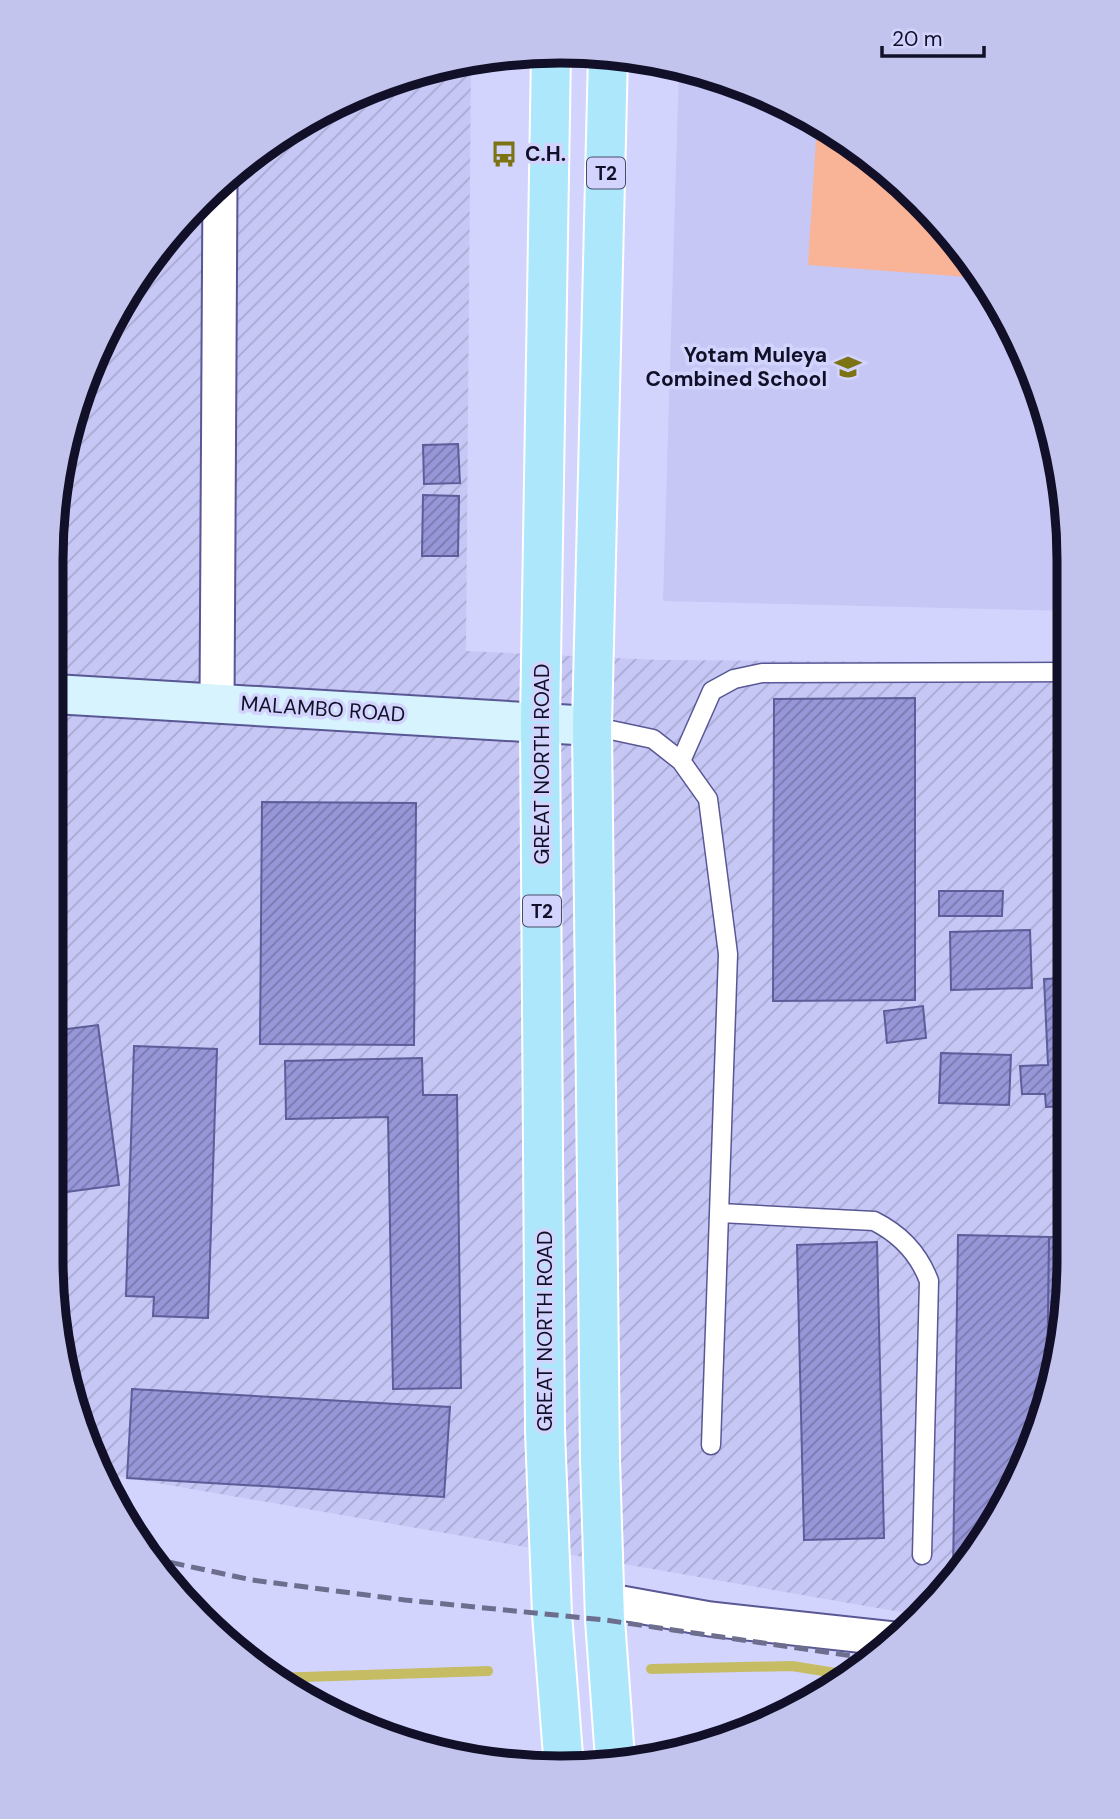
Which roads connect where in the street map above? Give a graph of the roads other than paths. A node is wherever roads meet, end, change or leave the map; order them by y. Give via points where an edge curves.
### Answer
1 (551, 63) edge
2 (608, 65) edge
3 (220, 198) edge
4 (1057, 672) edge
5 (63, 694) edge
6 (217, 703) junction
7 (540, 723) junction
8 (592, 726) junction
9 (681, 761) junction
10 (720, 1213) junction
11 (711, 1445) dead end
12 (922, 1555) dead end
13 (605, 1600) junction
14 (882, 1638) edge
15 (615, 1753) edge
16 (563, 1756) edge

1 - 7 main road, GREAT NORTH ROAD / T2
2 - 8 main road, T2
3 - 6 street
4 - 9 lane via 762,673 712,691
5 - 6 street, MALAMBO ROAD
6 - 7 street, MALAMBO ROAD
7 - 8 street, MALAMBO ROAD
7 - 16 main road, GREAT NORTH ROAD / T2 via 545,1431
8 - 9 lane via 653,739
8 - 13 main road, T2
9 - 10 lane via 708,799 728,954
10 - 11 lane
10 - 12 lane via 874,1221 892,1230 921,1261 929,1281
13 - 14 street via 710,1619
13 - 15 main road, T2

